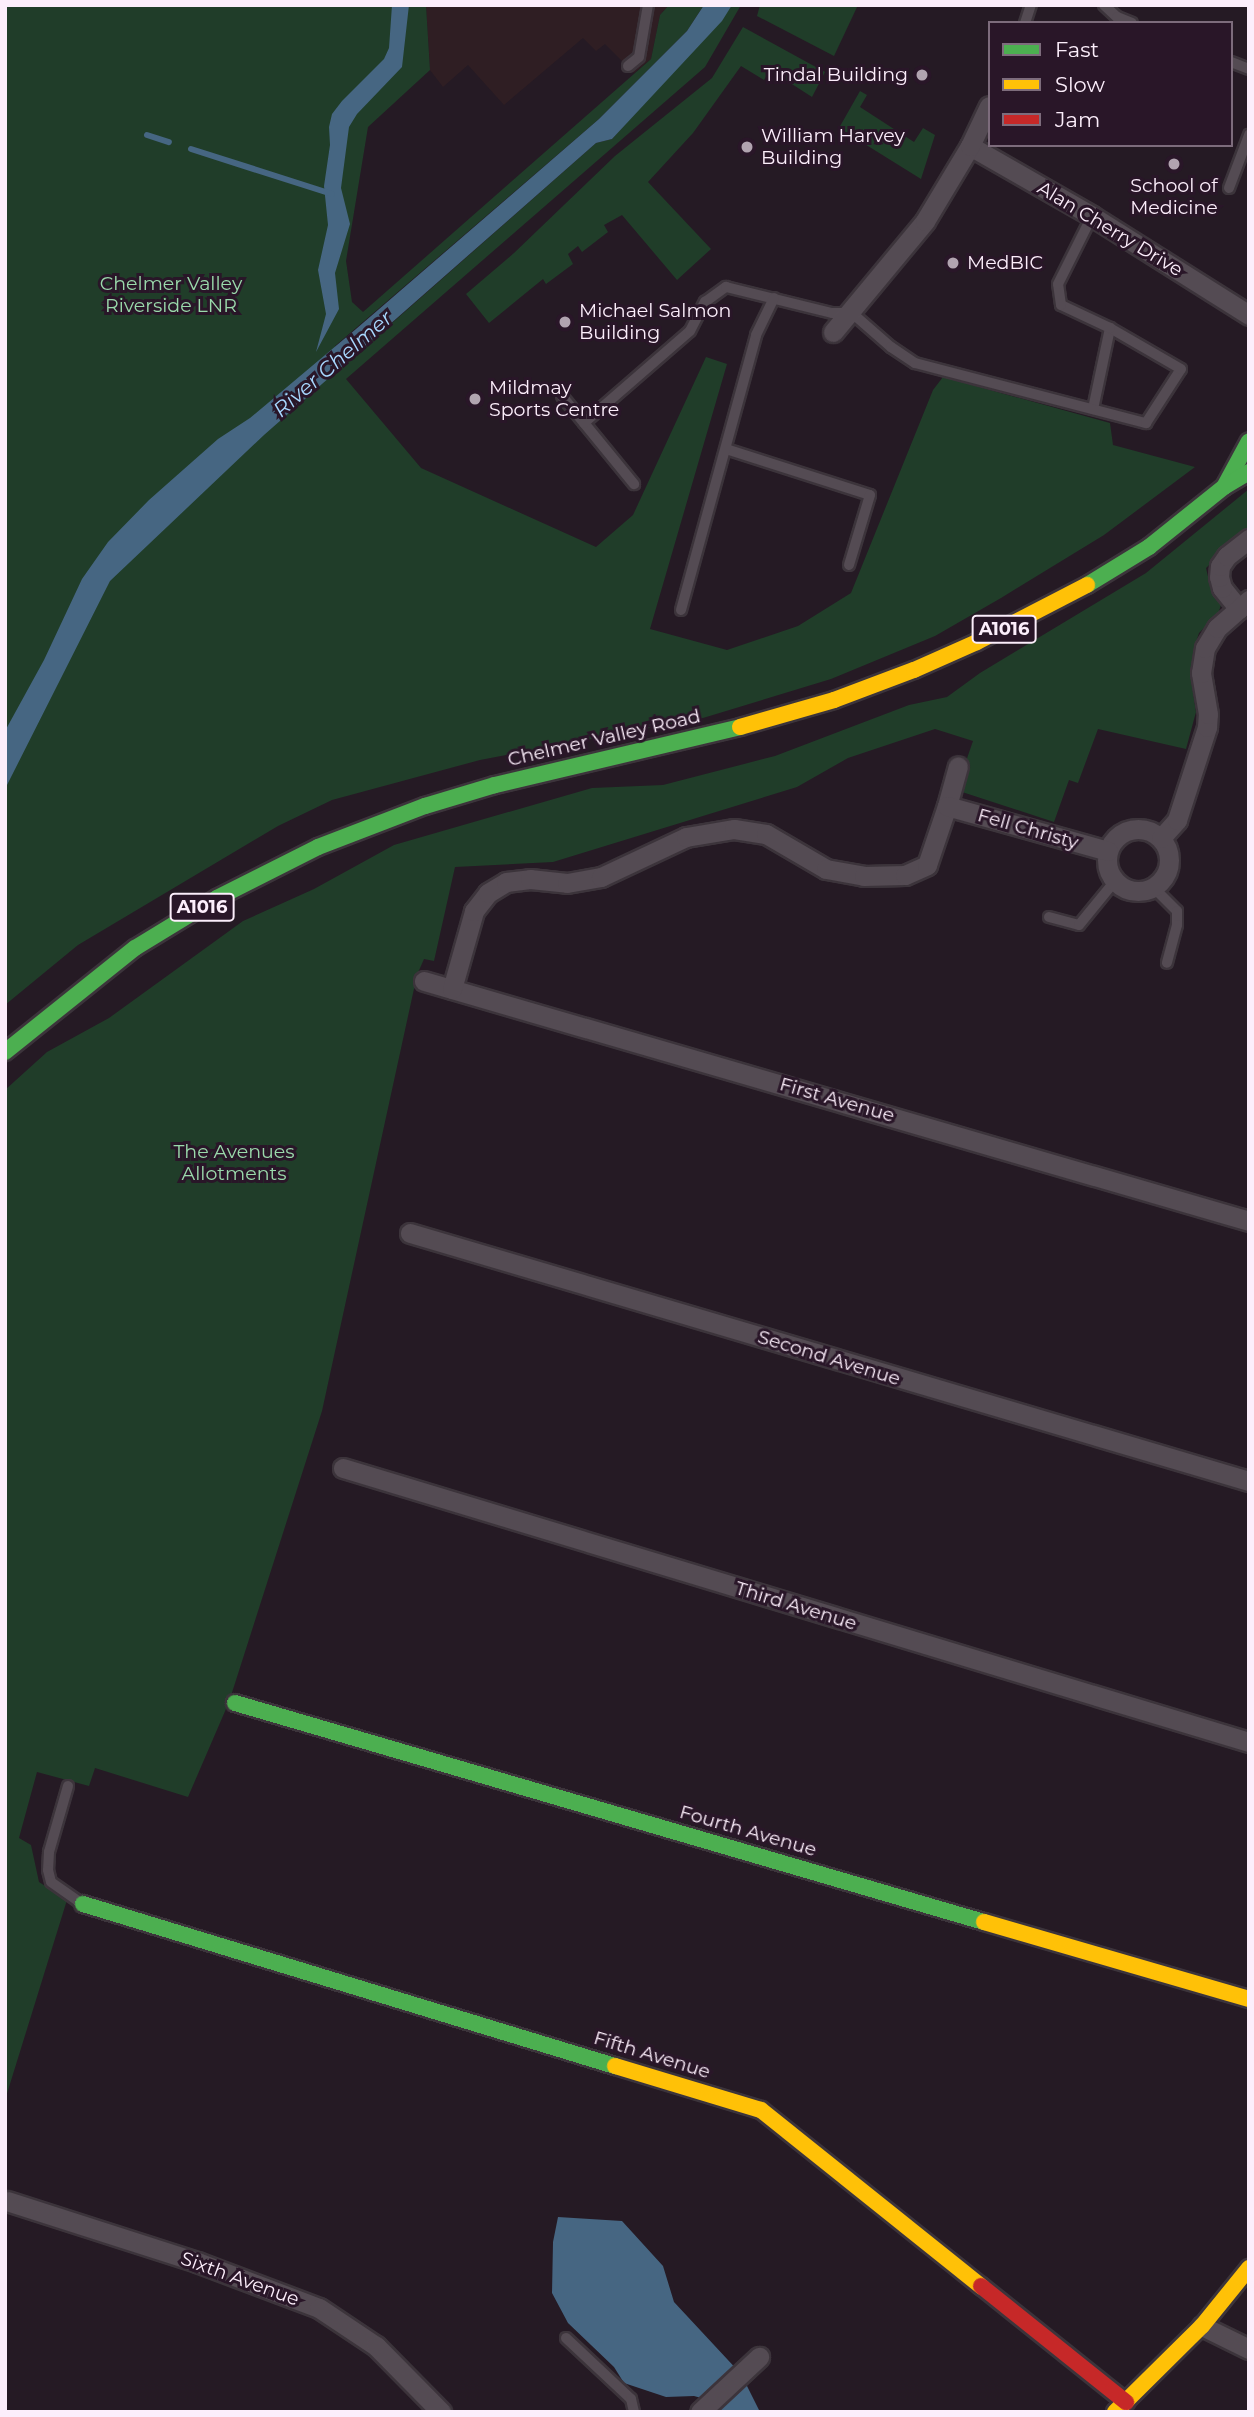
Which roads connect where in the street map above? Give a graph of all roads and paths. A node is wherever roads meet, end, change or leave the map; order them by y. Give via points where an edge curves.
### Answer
1 (648, 5) edge
2 (1104, 5) edge
3 (1127, 21) edge
4 (628, 66) dead end
5 (988, 110) edge
6 (1249, 135) edge
7 (970, 146) junction
8 (1229, 188) dead end
9 (1092, 216) junction
10 (774, 298) junction
11 (852, 313) junction
12 (1249, 315) edge
13 (1110, 328) junction
14 (833, 332) dead end
15 (562, 396) dead end
16 (1093, 410) junction
17 (584, 423) junction
18 (1249, 441) edge
19 (726, 449) junction
20 (1249, 472) edge
21 (634, 484) dead end
22 (1223, 487) junction
23 (1249, 539) edge
24 (849, 565) dead end
25 (1244, 604) edge
26 (681, 610) dead end
27 (958, 766) dead end
28 (947, 806) junction
29 (1161, 838) junction
30 (1108, 851) junction
31 (1115, 880) junction
32 (1153, 887) junction
33 (1049, 917) dead end
34 (1167, 963) dead end
35 (424, 981) dead end
36 (452, 989) junction
37 (5, 1052) edge
38 (1249, 1221) edge
39 (411, 1233) dead end
40 (343, 1468) dead end
41 (1249, 1481) edge
42 (235, 1703) dead end
43 (1249, 1742) edge
44 (68, 1786) dead end
45 (83, 1904) joint
46 (1249, 1999) edge
47 (7, 2201) dead end
48 (1249, 2268) edge
49 (1202, 2326) junction
50 (566, 2338) dead end
51 (1249, 2349) edge
52 (759, 2357) dead end
53 (706, 2406) edge
54 (1120, 2407) edge
55 (441, 2412) edge
56 (634, 2412) edge

1 - 4 lane via 639,57
2 - 3 lane
5 - 7 street
6 - 8 lane
7 - 9 street, Alan Cherry Drive
7 - 11 street via 925,221
9 - 12 street, Alan Cherry Drive
9 - 13 lane via 1058,284 1061,305
10 - 11 lane via 832,313
10 - 17 lane via 726,287 705,302 690,331
10 - 19 lane via 756,335
11 - 14 street
11 - 16 lane via 915,363
13 - 16 lane
13 - 16 lane via 1181,369 1146,423
15 - 17 lane
17 - 21 lane
18 - 22 street, Chelmer Valley Road / A1016
19 - 24 lane via 870,495
19 - 26 lane
20 - 22 street, Chelmer Valley Road / A1016
22 - 37 street, Chelmer Valley Road / A1016 via 1149,547 1087,585 914,670 759,723 495,785 318,847 217,898 135,948
23 - 25 street via 1227,556 1219,577 1222,588
25 - 29 street via 1217,628 1205,648 1201,673 1207,727 1177,820
27 - 28 street
28 - 30 street, Fell Christy
28 - 36 street via 927,865 905,874 864,876 826,869 766,835 734,829 686,837 601,877 567,883 506,882 488,893 474,911
29 - 30 street via 1142,829 1131,830 1121,834
29 - 32 street via 1169,864 1167,874
30 - 31 street via 1109,872
31 - 32 street via 1133,891
31 - 33 lane via 1079,925
32 - 34 lane via 1177,911
35 - 36 street, First Avenue
36 - 38 street, First Avenue
39 - 41 street, Second Avenue
40 - 43 street, Third Avenue
42 - 46 street, Fourth Avenue
44 - 45 lane via 48,1870 51,1882
45 - 54 street, Fifth Avenue via 761,2110
47 - 55 street, Sixth Avenue via 197,2262 319,2308 376,2346
48 - 49 street
49 - 51 street
49 - 54 street
50 - 56 lane via 631,2399
52 - 53 street

